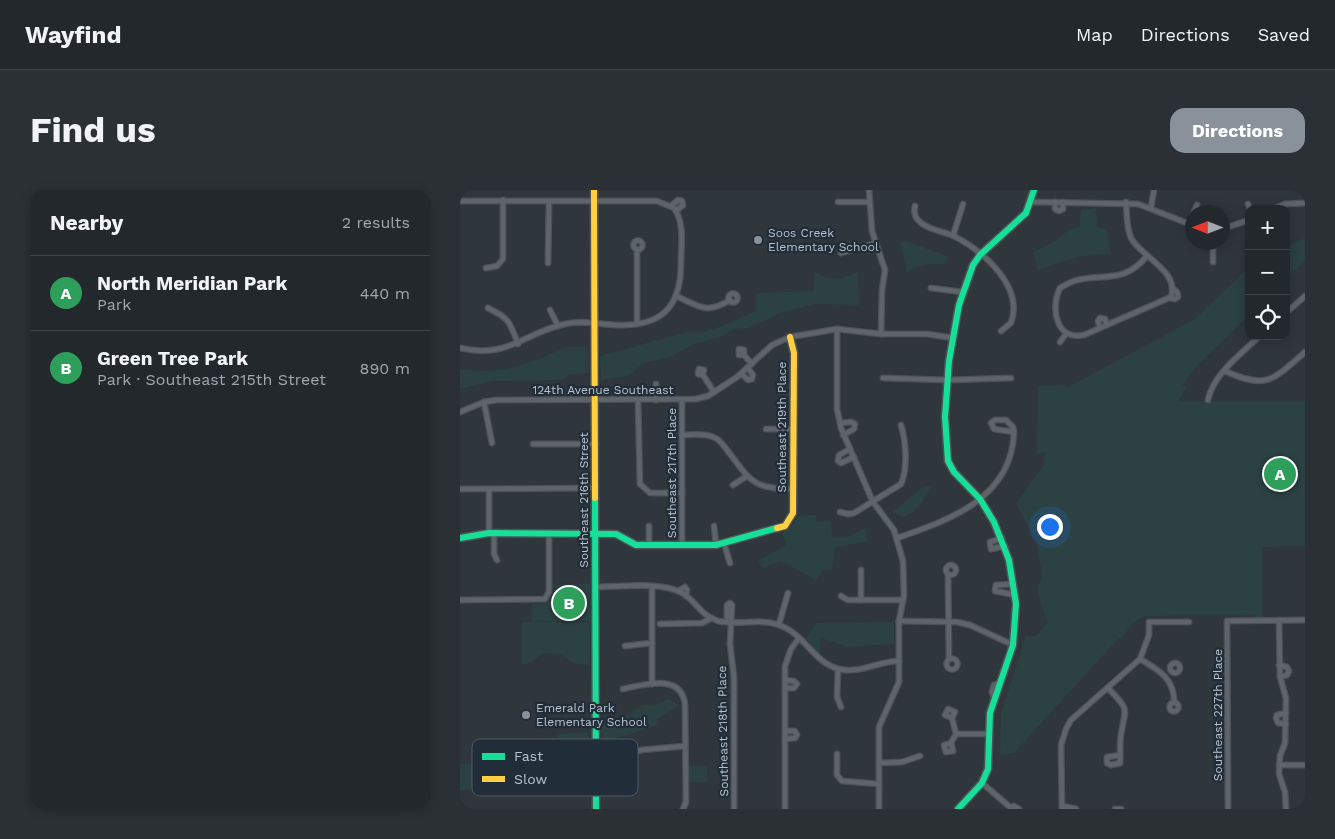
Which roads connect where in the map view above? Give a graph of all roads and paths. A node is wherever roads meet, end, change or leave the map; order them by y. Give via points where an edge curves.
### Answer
1 (594, 190) edge
2 (869, 190) edge
3 (1034, 190) edge
4 (1154, 190) edge
5 (503, 200) junction
6 (460, 201) edge
7 (549, 201) junction
8 (594, 201) junction
9 (838, 202) dead end
10 (869, 202) junction
11 (1033, 202) junction
12 (1055, 202) junction
13 (1063, 202) junction
14 (1126, 202) junction
15 (1305, 203) edge
16 (963, 204) dead end
17 (1283, 205) edge
18 (915, 206) dead end
19 (1151, 207) junction
20 (1245, 221) edge
21 (1185, 222) edge
22 (1230, 226) edge
23 (953, 236) junction
24 (876, 243) junction
25 (637, 250) dead end
26 (1213, 250) edge
27 (841, 253) dead end
28 (981, 254) junction
29 (1146, 256) junction
30 (1213, 262) dead end
31 (548, 263) dead end
32 (486, 268) dead end
33 (931, 288) dead end
34 (962, 292) junction
35 (676, 296) junction
36 (1305, 296) edge
37 (730, 300) dead end
38 (488, 308) dead end
39 (1290, 309) edge
40 (550, 310) dead end
41 (594, 322) junction
42 (637, 324) junction
43 (1107, 325) junction
44 (558, 326) junction
45 (1100, 328) junction
46 (837, 329) junction
47 (1001, 331) dead end
48 (881, 334) junction
49 (1066, 334) junction
50 (790, 337) junction
51 (954, 338) junction
52 (1256, 340) edge
53 (1060, 342) dead end
54 (518, 344) junction
55 (460, 348) edge
56 (1304, 354) edge
57 (744, 355) dead end
58 (750, 366) junction
59 (1225, 371) junction
60 (742, 374) junction
61 (703, 375) dead end
62 (883, 378) dead end
63 (1011, 378) dead end
64 (947, 380) junction
65 (656, 384) dead end
66 (714, 392) junction
67 (595, 400) junction
68 (638, 400) junction
69 (656, 400) junction
70 (1208, 400) dead end
71 (682, 401) junction
72 (484, 402) junction
73 (460, 412) edge
74 (840, 423) junction
75 (901, 425) dead end
76 (766, 429) dead end
77 (793, 429) junction
78 (1014, 432) junction
79 (682, 435) junction
80 (843, 435) junction
81 (492, 443) dead end
82 (533, 444) dead end
83 (596, 444) junction
84 (850, 449) junction
85 (854, 457) junction
86 (747, 476) junction
87 (733, 485) dead end
88 (596, 488) junction
89 (460, 489) edge
90 (793, 489) junction
91 (489, 490) junction
92 (682, 493) junction
93 (980, 499) junction
94 (873, 502) junction
95 (840, 512) dead end
96 (649, 526) dead end
97 (714, 526) dead end
98 (491, 533) junction
99 (549, 533) junction
100 (596, 534) junction
101 (460, 538) edge
102 (897, 538) junction
103 (1002, 538) junction
104 (724, 543) junction
105 (716, 544) junction
106 (649, 545) junction
107 (682, 545) junction
108 (1005, 546) junction
109 (497, 560) dead end
110 (730, 563) dead end
111 (861, 570) dead end
112 (948, 574) dead end
113 (1014, 584) junction
114 (652, 586) junction
115 (595, 587) junction
116 (788, 593) dead end
117 (1015, 595) junction
118 (841, 596) dead end
119 (460, 600) edge
120 (861, 600) junction
121 (903, 600) junction
122 (712, 618) junction
123 (1279, 620) junction
124 (1305, 620) edge
125 (899, 621) junction
126 (948, 621) junction
127 (730, 622) junction
128 (1189, 622) dead end
129 (660, 624) dead end
130 (779, 624) junction
131 (799, 638) junction
132 (652, 644) junction
133 (1012, 645) junction
134 (625, 646) dead end
135 (1140, 659) junction
136 (949, 660) dead end
137 (899, 661) junction
138 (1279, 665) junction
139 (838, 669) junction
140 (1172, 671) dead end
141 (1166, 676) junction
142 (1280, 677) junction
143 (785, 680) junction
144 (652, 684) junction
145 (785, 688) junction
146 (1109, 689) junction
147 (623, 690) dead end
148 (1174, 703) dead end
149 (841, 707) dead end
150 (1286, 713) junction
151 (952, 718) dead end
152 (1286, 724) junction
153 (785, 731) junction
154 (956, 734) junction
155 (990, 734) junction
156 (596, 739) edge
157 (785, 739) junction
158 (951, 743) dead end
159 (685, 746) junction
160 (638, 751) edge
161 (837, 754) dead end
162 (1120, 755) dead end
163 (920, 756) dead end
164 (879, 763) junction
165 (1305, 765) edge
166 (1278, 766) junction
167 (982, 783) junction
168 (879, 784) junction
169 (596, 796) edge
170 (1062, 807) edge
171 (1011, 808) edge
172 (596, 809) edge
173 (683, 809) edge
174 (734, 809) edge
175 (785, 809) edge
176 (879, 809) edge
177 (958, 809) edge
178 (1020, 809) edge
179 (1076, 809) edge
180 (1114, 809) edge
181 (1121, 809) edge
182 (1228, 809) edge
183 (1284, 809) edge

1 - 8 street, Southeast 216th Street
2 - 10 street
3 - 11 street
4 - 19 street
5 - 6 street
5 - 7 street
5 - 32 street via 503,260 497,266
7 - 8 street
7 - 31 street
8 - 35 street via 657,201 674,208 681,224 681,267
8 - 41 street, Southeast 216th Street
9 - 10 street
10 - 24 street
11 - 12 street
11 - 28 street via 1020,221
12 - 13 street
12 - 13 street via 1059,212 1063,209
13 - 14 street
14 - 19 street
14 - 29 street via 1131,238
15 - 17 street
16 - 23 street
18 - 23 street via 920,222
19 - 21 street
20 - 22 street
23 - 28 street
24 - 27 street
24 - 48 street via 885,270
25 - 42 street
26 - 30 street
28 - 34 street via 971,268
28 - 47 street via 1000,275 1013,302 1011,323
29 - 43 street via 1163,269 1172,288 1170,296
29 - 49 street via 1137,268 1125,275 1089,278 1060,288 1056,321
33 - 34 street
34 - 51 street
35 - 37 street via 710,309
35 - 42 street via 668,311 654,320
36 - 39 street
38 - 54 street via 510,322
40 - 44 street
41 - 42 street
41 - 44 street
41 - 67 street, Southeast 216th Street
43 - 45 street
43 - 45 street via 1100,318
44 - 54 street
45 - 49 street via 1078,337
46 - 48 street, 124th Avenue Southeast
46 - 50 street, 124th Avenue Southeast
46 - 74 street
48 - 51 street, 124th Avenue Southeast via 927,334
49 - 53 street
50 - 58 street, 124th Avenue Southeast via 772,344
50 - 77 street, Southeast 219th Place via 794,353
51 - 64 street
52 - 59 street
54 - 55 street via 495,351
56 - 59 street via 1276,377 1266,381 1246,381
57 - 58 street
58 - 60 street, 124th Avenue Southeast
58 - 60 street, 124th Avenue Southeast via 752,379 748,380
59 - 70 street via 1214,384
60 - 66 street, 124th Avenue Southeast
61 - 66 street
62 - 64 street
63 - 64 street
64 - 93 street via 948,461 957,476
65 - 69 street
66 - 71 street, 124th Avenue Southeast via 696,400
67 - 68 street, 124th Avenue Southeast
67 - 72 street, 124th Avenue Southeast
67 - 83 street, Southeast 216th Street
68 - 69 street, 124th Avenue Southeast
68 - 92 street via 638,474 642,487 650,493
69 - 71 street, 124th Avenue Southeast
71 - 79 street, Southeast 217th Place
72 - 73 street, 124th Avenue Southeast
72 - 81 street
74 - 80 street
74 - 80 street via 855,424 854,429
75 - 94 street via 904,442 902,481 898,487
76 - 77 street
77 - 90 street, Southeast 219th Place
78 - 78 street via 994,429 991,423 1006,420
78 - 93 street via 1011,456 996,482
79 - 86 street via 716,438
79 - 92 street, Southeast 217th Place
80 - 84 street
82 - 83 street
83 - 88 street, Southeast 216th Street
84 - 85 street
84 - 85 street via 839,455 838,461
85 - 94 street
86 - 87 street
86 - 90 street via 767,488
88 - 91 street
88 - 100 street, Southeast 216th Street
89 - 91 street
90 - 104 street, Southeast 219th Place via 792,517 788,523
91 - 98 street
92 - 107 street, Southeast 217th Place
93 - 102 street via 951,519
93 - 103 street
94 - 95 street via 850,514
94 - 102 street
96 - 106 street
97 - 105 street
98 - 99 street
98 - 101 street
98 - 109 street
99 - 100 street
99 - 119 street via 549,592 545,599
100 - 106 street via 620,534 633,544
100 - 115 street, Southeast 216th Street
102 - 121 street via 903,561
103 - 108 street
103 - 108 street via 990,542 990,550
104 - 105 street
104 - 110 street
105 - 107 street
106 - 107 street
108 - 113 street
111 - 120 street
112 - 126 street
113 - 117 street
113 - 117 street via 996,586 995,591
114 - 115 street
114 - 122 street via 678,591
114 - 132 street
115 - 156 street, Southeast 216th Street
116 - 130 street
117 - 133 street
118 - 120 street via 848,600
120 - 121 street
121 - 125 street
122 - 127 street
122 - 129 street via 702,623
123 - 124 street
123 - 138 street
123 - 182 street, Southeast 227th Place via 1227,621
125 - 126 street
125 - 137 street
126 - 133 street via 970,625
126 - 136 street
127 - 130 street
127 - 174 street, Southeast 218th Place via 734,678
128 - 135 street via 1149,622 1149,635
130 - 131 street
131 - 139 street via 822,662
131 - 143 street via 786,660
132 - 134 street
132 - 144 street
133 - 155 street via 990,713
135 - 141 street
135 - 146 street
137 - 139 street via 851,670
137 - 164 street via 897,689 879,727
138 - 142 street
138 - 142 street via 1290,671
139 - 149 street via 837,697
140 - 141 street
141 - 148 street via 1173,690
142 - 150 street
143 - 145 street
143 - 145 street via 794,680 797,684 794,688
144 - 147 street
144 - 159 street via 669,684 678,689 685,701
145 - 153 street
146 - 162 street via 1123,704 1126,715
146 - 170 street via 1072,720 1063,735
150 - 152 street
150 - 152 street via 1276,718 1278,723
151 - 154 street
152 - 166 street via 1285,743
153 - 157 street
153 - 157 street via 797,734 795,738
154 - 155 street
154 - 158 street
155 - 167 street via 989,761
157 - 175 street
159 - 160 street
159 - 173 street via 686,802
161 - 168 street via 840,780
163 - 164 street via 902,762
164 - 168 street
165 - 166 street
166 - 183 street via 1285,792
167 - 171 street
167 - 177 street
168 - 176 street
169 - 172 street, Southeast 216th Street
170 - 179 street via 1073,806
171 - 178 street via 1016,806
180 - 181 street

